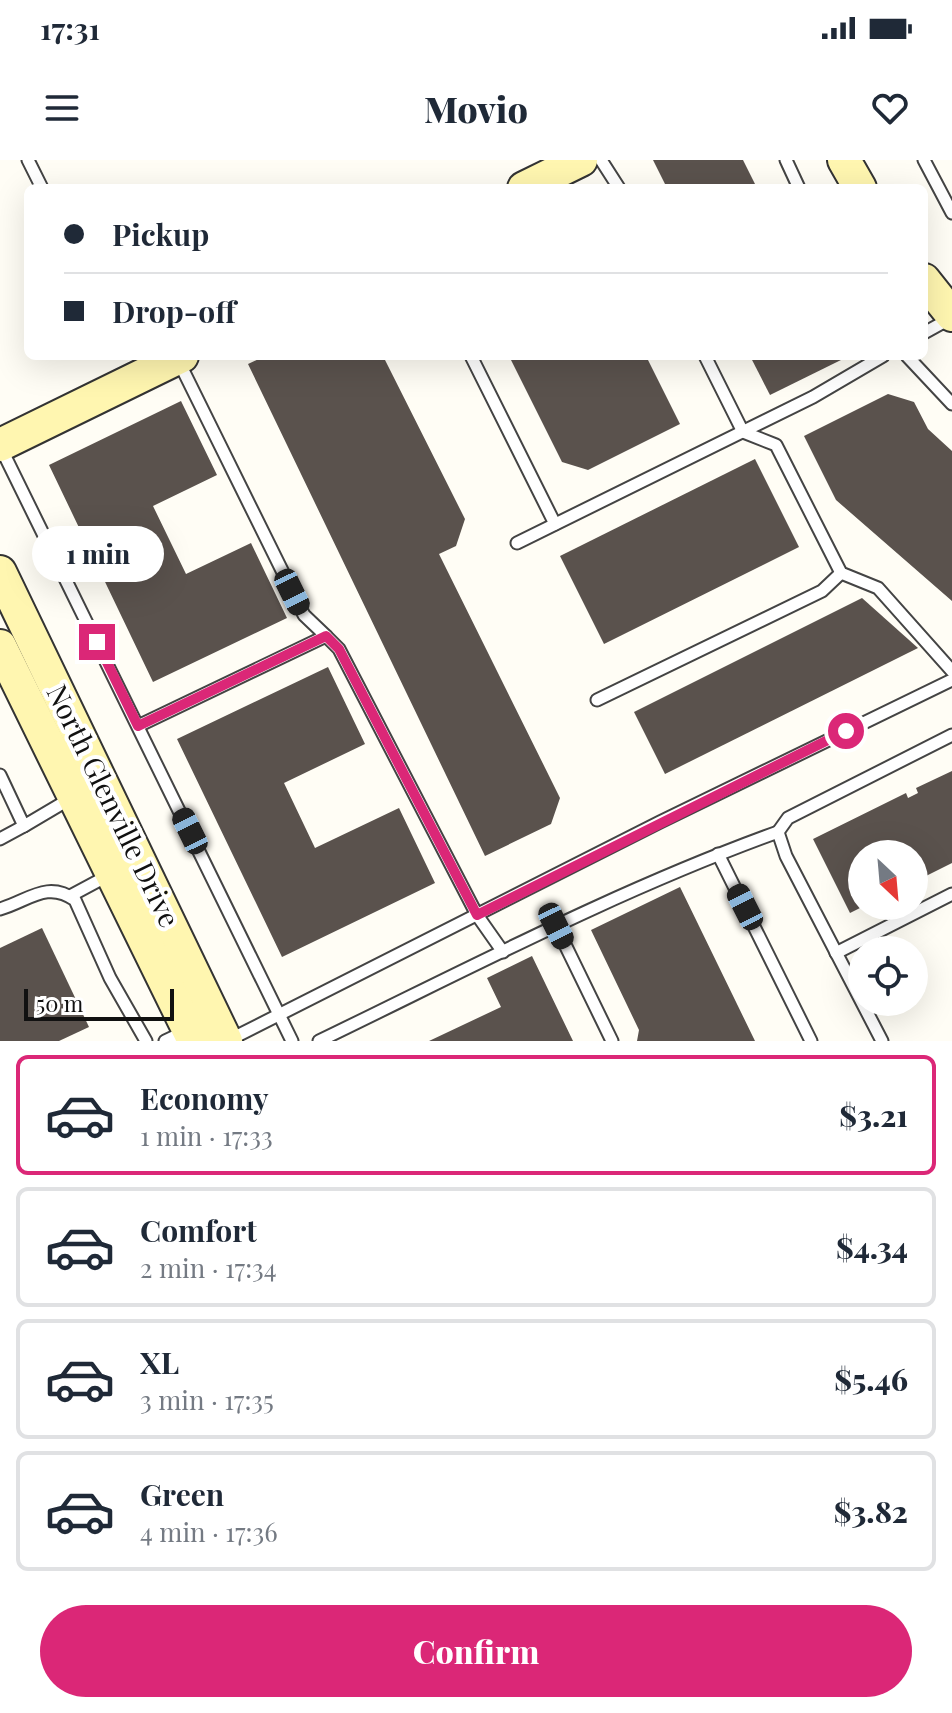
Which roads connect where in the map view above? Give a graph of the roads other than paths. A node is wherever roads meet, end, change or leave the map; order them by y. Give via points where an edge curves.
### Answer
1 (28, 160) edge
2 (581, 160) edge
3 (601, 160) edge
4 (786, 160) edge
5 (924, 160) edge
6 (40, 184) edge
7 (532, 184) edge
8 (616, 184) edge
9 (797, 184) edge
10 (952, 213) edge
11 (928, 285) edge
12 (952, 316) edge
13 (928, 331) edge
14 (173, 360) edge
15 (180, 360) edge
16 (473, 360) edge
17 (707, 360) edge
18 (876, 360) edge
19 (911, 360) edge
20 (952, 404) edge
21 (743, 432) junction
22 (0, 445) edge
23 (555, 524) junction
24 (517, 543) dead end
25 (0, 572) edge
26 (841, 573) junction
27 (326, 636) junction
28 (0, 646) edge
29 (952, 671) edge
30 (952, 680) edge
31 (597, 700) dead end
32 (138, 726) junction
33 (952, 735) edge
34 (0, 775) edge
35 (74, 796) junction
36 (24, 826) junction
37 (778, 832) junction
38 (0, 839) edge
39 (718, 854) junction
40 (112, 874) junction
41 (952, 894) edge
42 (70, 896) junction
43 (0, 909) edge
44 (477, 915) junction
45 (556, 926) junction
46 (503, 952) junction
47 (836, 953) junction
48 (280, 1014) junction
49 (183, 1037) edge
50 (146, 1041) edge
51 (226, 1041) edge
52 (292, 1041) edge
53 (319, 1041) edge
54 (612, 1041) edge
55 (811, 1041) edge
56 (882, 1041) edge

1 - 6 lane
2 - 7 street
3 - 8 lane
4 - 9 lane
5 - 10 lane
11 - 12 street
12 - 13 lane
14 - 22 street
15 - 27 lane via 304,615
16 - 23 lane
17 - 21 lane
18 - 21 lane
19 - 20 lane
21 - 23 lane
21 - 26 lane via 776,445
22 - 32 lane
23 - 24 lane
25 - 51 street, North Glenville Drive
26 - 29 lane via 878,588
26 - 31 lane via 822,591
27 - 32 lane
27 - 44 lane via 339,649
28 - 35 street, North Glenville Drive
30 - 44 lane
32 - 48 lane
33 - 37 lane via 788,818
34 - 36 lane
35 - 36 lane
35 - 40 street, North Glenville Drive
36 - 38 lane
37 - 39 lane
37 - 47 lane
39 - 45 lane
39 - 55 lane
40 - 42 lane
40 - 49 street, North Glenville Drive
41 - 47 lane
42 - 43 lane via 45,891
42 - 50 lane
44 - 46 lane
44 - 48 lane
45 - 46 lane
45 - 54 lane
46 - 53 lane
47 - 56 lane
48 - 51 lane
48 - 52 lane

